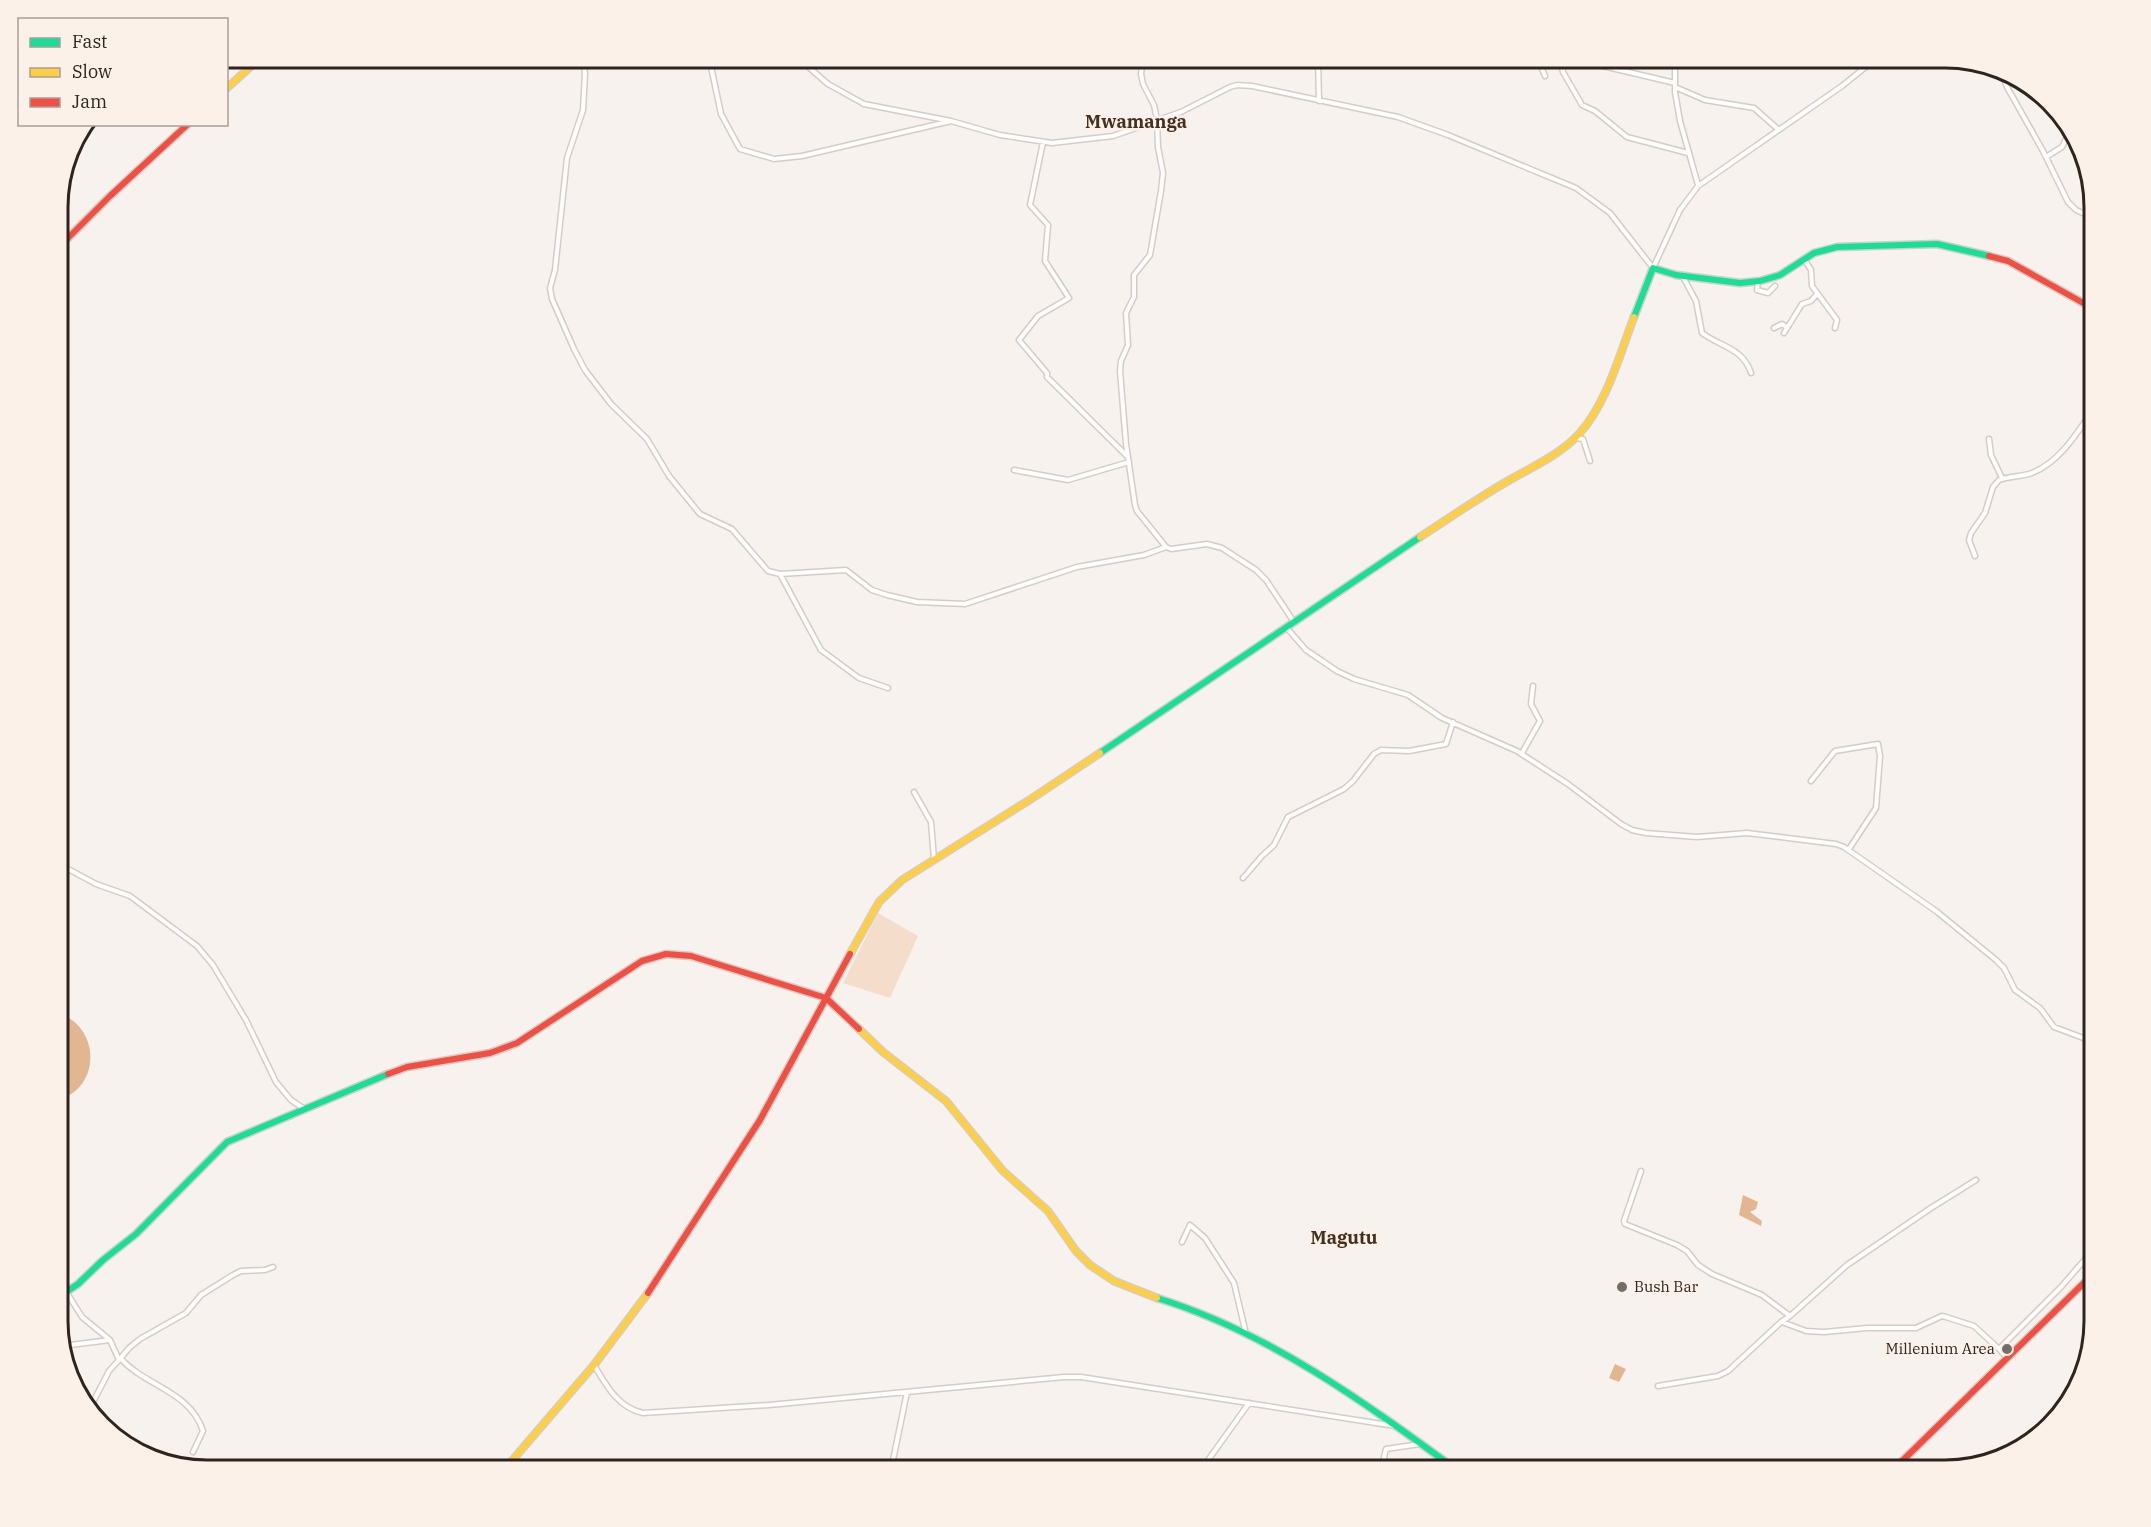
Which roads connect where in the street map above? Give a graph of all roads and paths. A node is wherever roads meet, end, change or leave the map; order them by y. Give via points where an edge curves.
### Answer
1 (249, 68) edge
2 (584, 68) edge
3 (711, 68) edge
4 (810, 68) edge
5 (1142, 68) edge
6 (1318, 68) edge
7 (1542, 68) edge
8 (1562, 68) edge
9 (1608, 68) edge
10 (1675, 68) edge
11 (1864, 68) edge
12 (1545, 76) dead end
13 (2005, 81) edge
14 (1675, 85) junction
15 (228, 87) edge
16 (1319, 101) junction
17 (1156, 120) junction
18 (951, 122) junction
19 (186, 126) edge
20 (1779, 130) junction
21 (2066, 139) edge
22 (1043, 142) junction
23 (1688, 153) junction
24 (2046, 157) junction
25 (1698, 186) junction
26 (2084, 214) edge
27 (68, 238) edge
28 (1804, 259) junction
29 (1653, 268) junction
30 (1683, 276) junction
31 (1758, 281) junction
32 (1775, 286) dead end
33 (1817, 294) junction
34 (2084, 303) edge
35 (1787, 327) junction
36 (1774, 328) dead end
37 (1835, 328) dead end
38 (1784, 333) dead end
39 (1751, 373) dead end
40 (2084, 423) edge
41 (1575, 438) junction
42 (1989, 439) dead end
43 (1129, 460) junction
44 (1590, 460) dead end
45 (1014, 470) dead end
46 (2002, 478) junction
47 (1166, 547) junction
48 (1975, 556) dead end
49 (780, 574) junction
50 (1294, 622) junction
51 (1286, 627) junction
52 (1533, 687) dead end
53 (888, 688) dead end
54 (1453, 722) junction
55 (1521, 753) junction
56 (1811, 781) dead end
57 (914, 792) dead end
58 (1849, 849) junction
59 (934, 860) junction
60 (68, 869) edge
61 (1243, 878) dead end
62 (826, 998) junction
63 (2084, 1038) edge
64 (303, 1108) junction
65 (1641, 1171) dead end
66 (1976, 1180) dead end
67 (1182, 1242) dead end
68 (2084, 1261) edge
69 (273, 1267) dead end
70 (2084, 1283) edge
71 (68, 1292) edge
72 (68, 1295) edge
73 (1790, 1316) junction
74 (1781, 1322) junction
75 (1246, 1334) junction
76 (110, 1340) junction
77 (70, 1345) edge
78 (1999, 1348) junction
79 (2007, 1358) junction
80 (120, 1360) junction
81 (594, 1365) junction
82 (1658, 1386) dead end
83 (907, 1392) junction
84 (93, 1401) edge
85 (1249, 1403) junction
86 (1396, 1426) junction
87 (1420, 1444) junction
88 (193, 1452) dead end
89 (513, 1460) edge
90 (893, 1460) edge
91 (1208, 1460) edge
92 (1383, 1460) edge
93 (1443, 1460) edge
94 (1903, 1460) edge

1 - 15 main road
2 - 49 street via 583,110 567,158 550,288 552,299 585,370 616,411 642,433 669,476 700,514 732,529 768,571
3 - 18 street via 721,114 740,149 774,159
4 - 18 street via 828,84 864,104
5 - 17 street
6 - 16 street
7 - 12 street
8 - 23 street via 1582,105 1627,137
9 - 14 street
10 - 14 street
11 - 20 street
13 - 24 street
14 - 20 street via 1705,100 1754,108
14 - 23 street
16 - 17 street via 1237,85
16 - 29 street via 1398,117 1576,188 1610,213
17 - 22 street via 1113,136
17 - 43 street via 1161,191 1150,255 1134,275 1134,297 1126,313 1128,345 1120,371
18 - 22 street
19 - 27 main road
20 - 25 street
21 - 24 street via 2062,147
22 - 43 street via 1030,205 1048,225 1045,261 1069,298 1038,316 1019,340 1047,377
23 - 25 street
24 - 26 street via 2068,202
25 - 29 street via 1680,210
28 - 31 main road via 1780,274
28 - 33 street
28 - 34 main road via 1837,247 1937,244 2007,261
29 - 30 main road
29 - 41 main road via 1608,384 1593,416
30 - 31 main road via 1740,284
30 - 39 street via 1696,301 1702,333 1735,350 1747,361
31 - 32 street via 1757,290 1768,293
33 - 35 street via 1802,304
33 - 37 street via 1837,320
35 - 36 street via 1782,324
35 - 38 street
40 - 46 street via 2073,440 2047,463 2031,473
41 - 44 street via 1583,439
41 - 50 main road
42 - 46 street via 1991,455
43 - 45 street via 1068,480
43 - 47 street via 1137,511
46 - 48 street via 1993,487 1985,513 1971,533 1970,547
47 - 49 street via 1077,567 965,604 917,602 887,595 872,590 846,570
47 - 50 street via 1177,550 1207,544 1222,548 1266,580
49 - 53 street via 821,650 859,678
50 - 51 main road
51 - 54 street via 1306,650 1337,671 1408,696
51 - 59 main road
52 - 55 street via 1531,704 1540,722
54 - 55 street
54 - 61 street via 1446,744 1409,751 1382,750 1344,789 1288,817 1274,845
55 - 58 street via 1632,830 1696,837 1757,834
56 - 58 street via 1835,751 1878,744 1876,808
57 - 59 street via 930,822
58 - 63 street via 1996,960 2015,990 2040,1008 2054,1027
59 - 62 main road via 902,880 879,902
60 - 64 street via 130,896 197,946 246,1020 276,1082
62 - 64 main road via 691,956 658,953 517,1043 490,1053 392,1071
62 - 75 main road via 883,1052 946,1101 1003,1171 1047,1211 1090,1265 1142,1294 1192,1309
62 - 81 main road via 760,1120 656,1283
64 - 71 main road via 227,1142 136,1234
65 - 73 street via 1625,1224 1677,1245 1712,1274 1762,1295
66 - 73 street via 1847,1265
67 - 75 street via 1190,1225 1205,1238 1234,1283
68 - 78 street
69 - 80 street via 232,1275 201,1295 186,1313 140,1339
70 - 79 main road
72 - 76 street via 82,1317
73 - 74 street
74 - 78 street via 1806,1331 1824,1332 1916,1328 1942,1316 1974,1326
74 - 82 street via 1718,1377
75 - 86 main road via 1355,1396
76 - 77 street
76 - 80 street
78 - 79 street
79 - 94 main road
80 - 84 street via 109,1371
80 - 88 street via 177,1397 194,1413 203,1431
81 - 83 street via 624,1405 643,1413
81 - 89 main road
83 - 85 street via 1081,1377
83 - 90 street
85 - 86 street
85 - 91 street
86 - 87 main road
87 - 92 street via 1386,1449
87 - 93 main road

